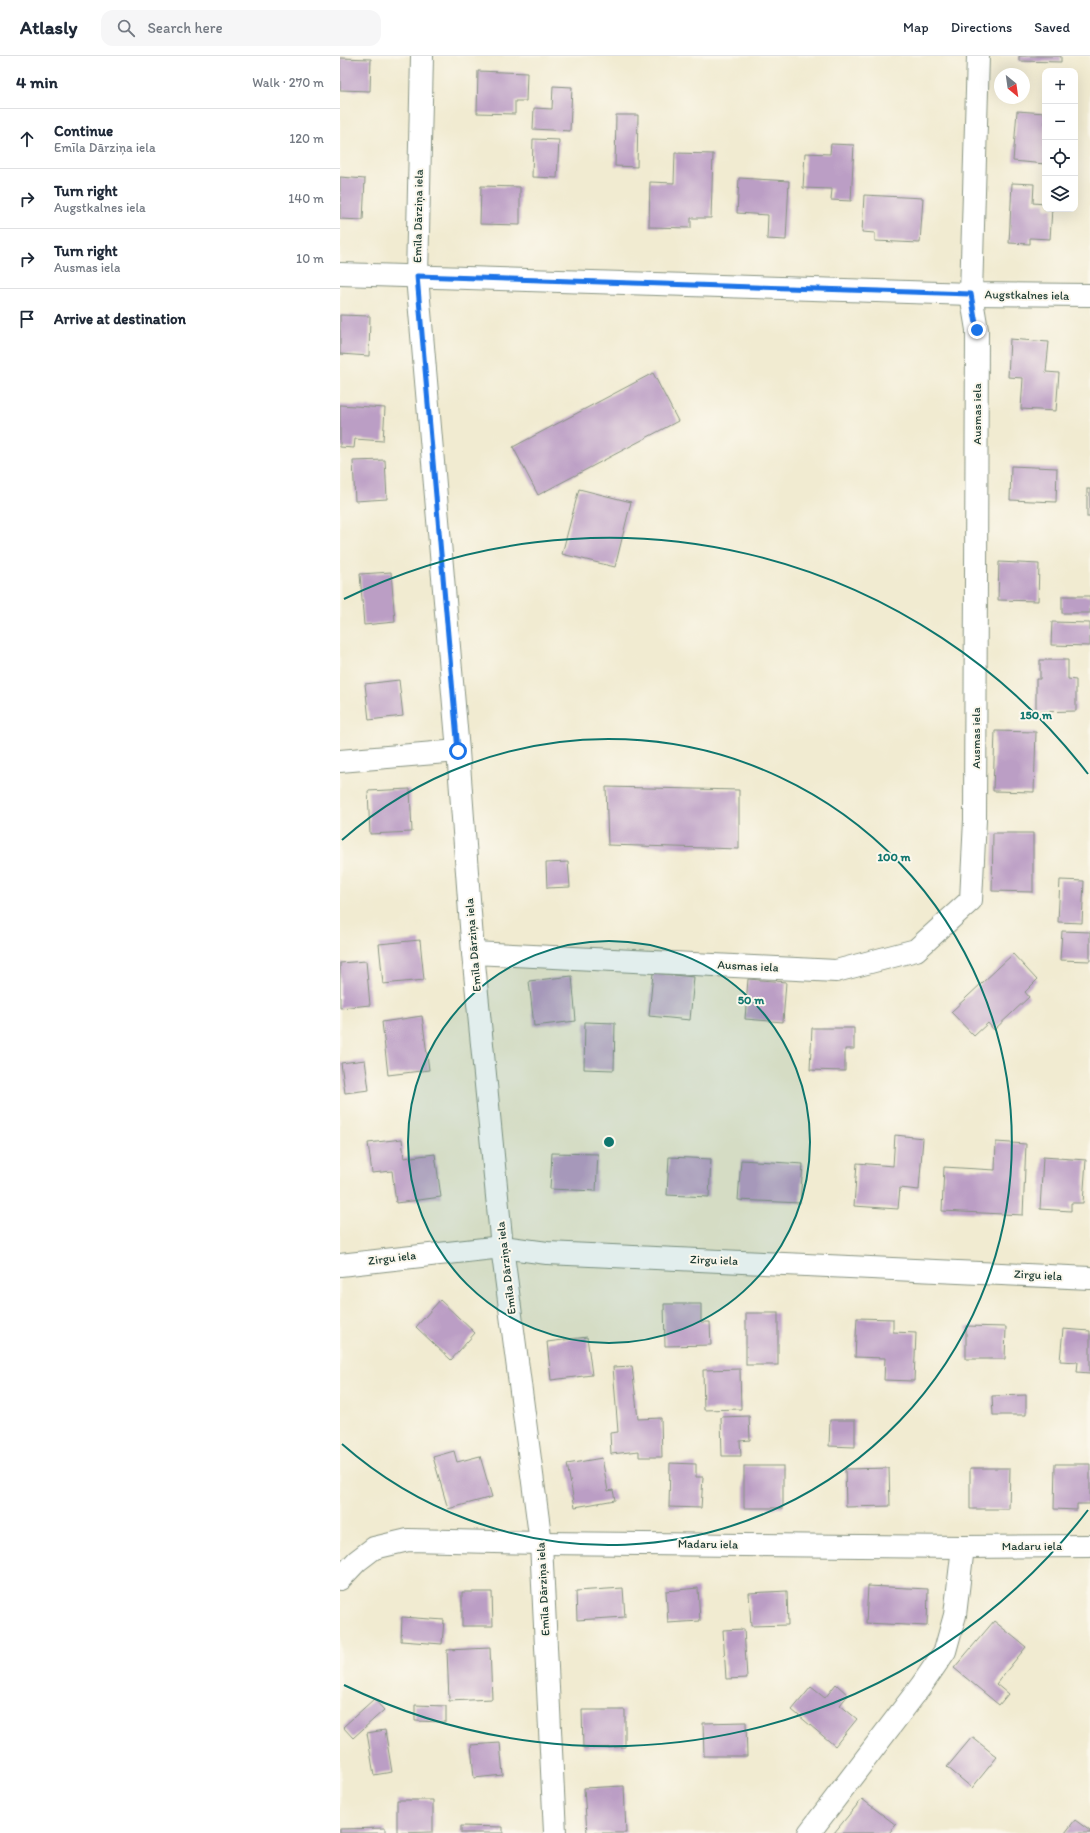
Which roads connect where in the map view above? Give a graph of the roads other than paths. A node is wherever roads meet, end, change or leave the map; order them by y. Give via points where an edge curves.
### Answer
1 (422, 56) edge
2 (978, 56) edge
3 (340, 274) edge
4 (417, 276) junction
5 (971, 294) junction
6 (1090, 296) edge
7 (458, 751) junction
8 (340, 760) edge
9 (473, 953) junction
10 (502, 1247) junction
11 (340, 1264) edge
12 (1090, 1278) edge
13 (541, 1543) junction
14 (1090, 1546) edge
15 (962, 1547) junction
16 (340, 1579) edge
17 (556, 1833) edge
18 (809, 1833) edge

1 - 4 street, Emīla Dārziņa iela
2 - 5 street, Ausmas iela
3 - 4 street, Augstkalnes iela
4 - 5 street, Augstkalnes iela
4 - 7 street, Emīla Dārziņa iela
5 - 6 street, Augstkalnes iela
5 - 9 street, Ausmas iela via 977,330 976,812 971,900 916,950 836,970
7 - 8 street
7 - 9 street, Emīla Dārziņa iela
9 - 10 street, Emīla Dārziņa iela
10 - 11 street, Zirgu iela
10 - 12 street, Zirgu iela via 547,1253
10 - 13 street, Emīla Dārziņa iela
13 - 15 street, Madaru iela
13 - 16 street, Madaru iela via 408,1540 374,1548
13 - 17 street, Emīla Dārziņa iela
14 - 15 street, Madaru iela
15 - 18 street via 955,1614 946,1651

